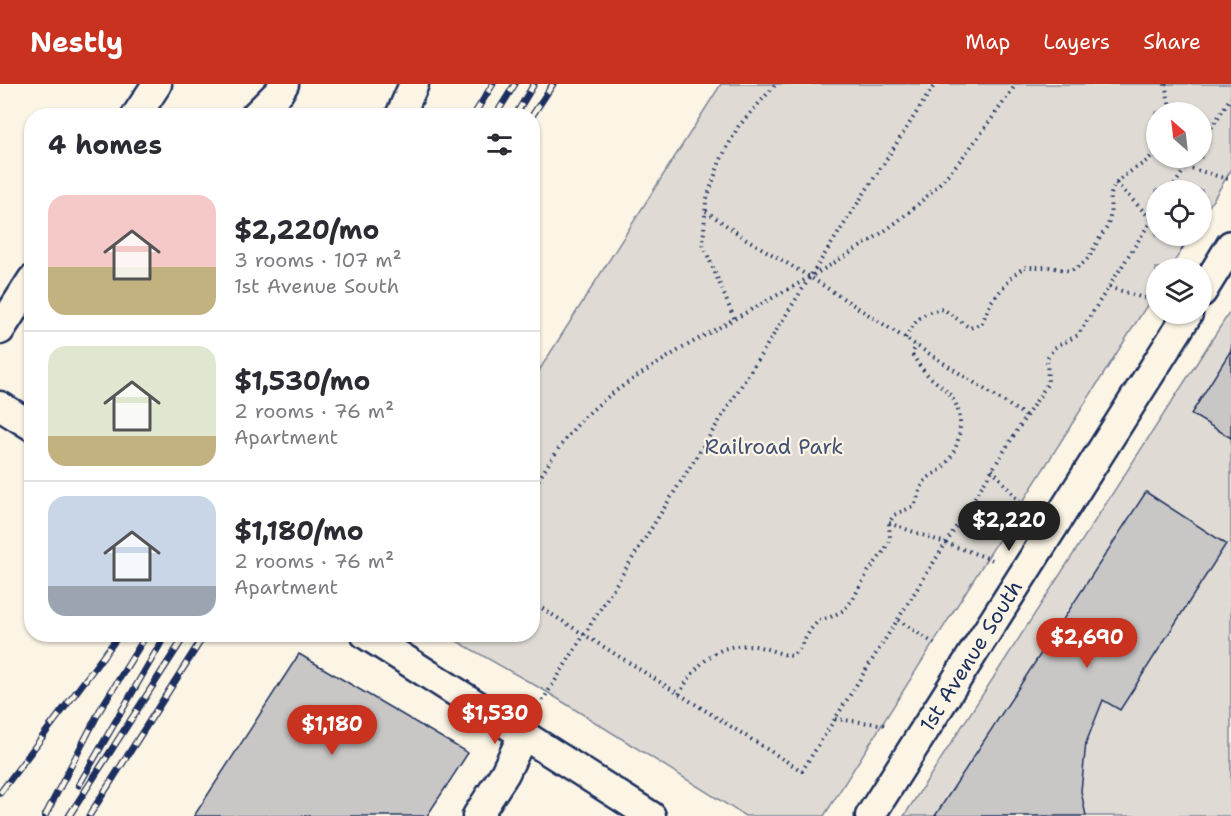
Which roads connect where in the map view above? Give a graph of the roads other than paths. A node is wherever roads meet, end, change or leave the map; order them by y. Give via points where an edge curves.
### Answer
1 (157, 84) edge
2 (284, 84) edge
3 (414, 84) edge
4 (141, 108) edge
5 (263, 108) edge
6 (404, 108) edge
7 (1231, 245) edge
8 (1212, 276) edge
9 (24, 292) edge
10 (1182, 324) edge
11 (0, 330) edge
12 (378, 642) edge
13 (523, 735) junction
14 (477, 816) edge
15 (651, 816) edge
16 (870, 816) edge

1 - 4 street
2 - 5 street
3 - 6 street
7 - 8 street
9 - 11 street
10 - 16 street, 1st Avenue South
12 - 13 street
13 - 14 street via 505,773
13 - 15 street

